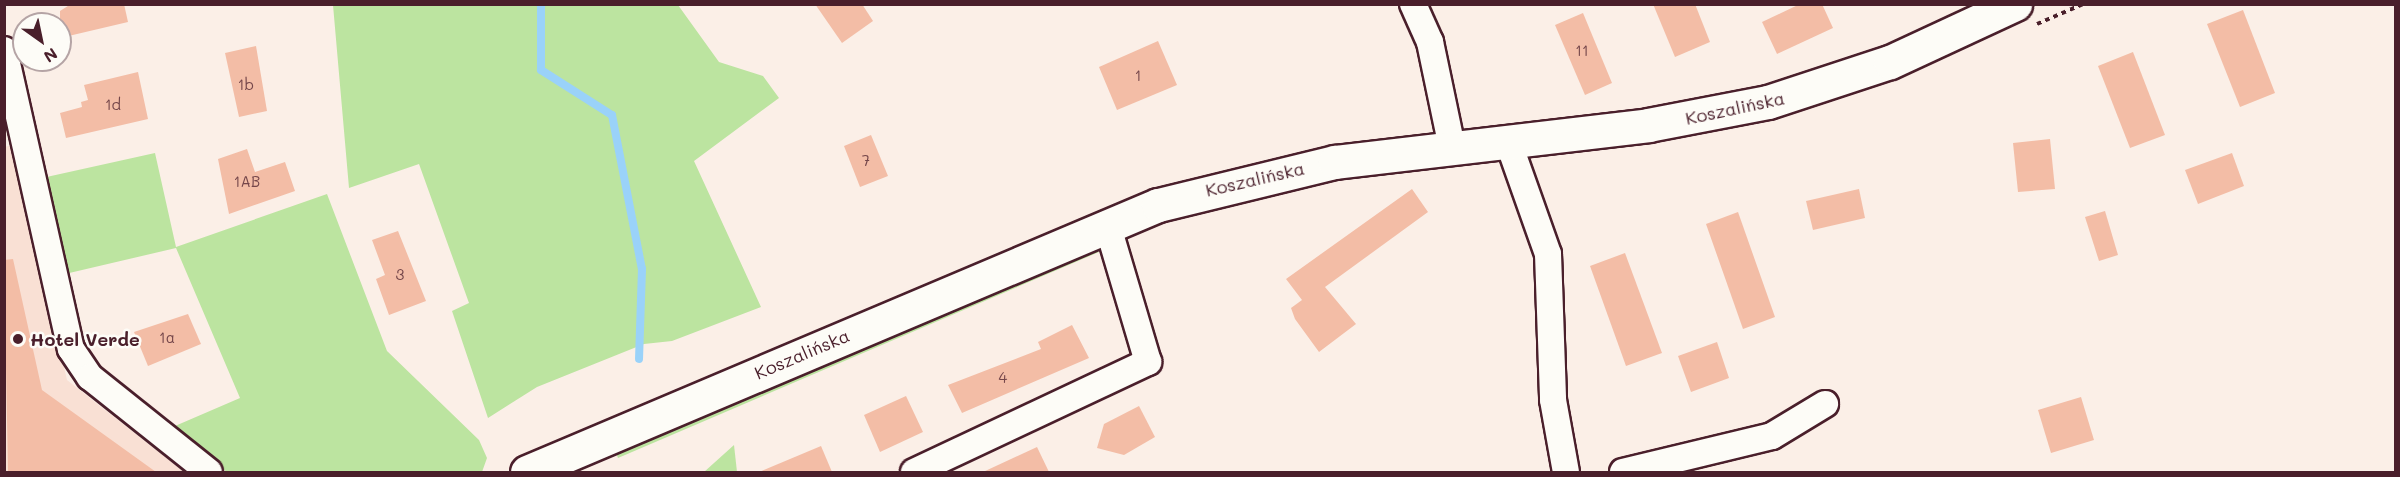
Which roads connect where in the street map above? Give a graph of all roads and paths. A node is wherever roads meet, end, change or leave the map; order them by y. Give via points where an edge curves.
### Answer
1 (1413, 4) edge
2 (2083, 4) edge
3 (2023, 15) edge
4 (4, 50) edge
5 (1508, 141) junction
6 (1452, 147) junction
7 (1107, 224) junction
8 (1825, 404) dead end
9 (209, 472) edge
10 (527, 472) edge
11 (914, 472) edge
12 (1566, 472) edge
13 (1623, 472) edge

1 - 6 street via 1430,42
2 - 3 path
3 - 5 main road, Koszalińska via 1768,102 1657,124
4 - 9 street via 71,349 90,376
5 - 6 main road, Koszalińska
5 - 12 street via 1548,254 1553,400
6 - 7 main road, Koszalińska via 1268,174
7 - 10 main road, Koszalińska
7 - 11 street via 1148,362
8 - 13 street via 1772,436

